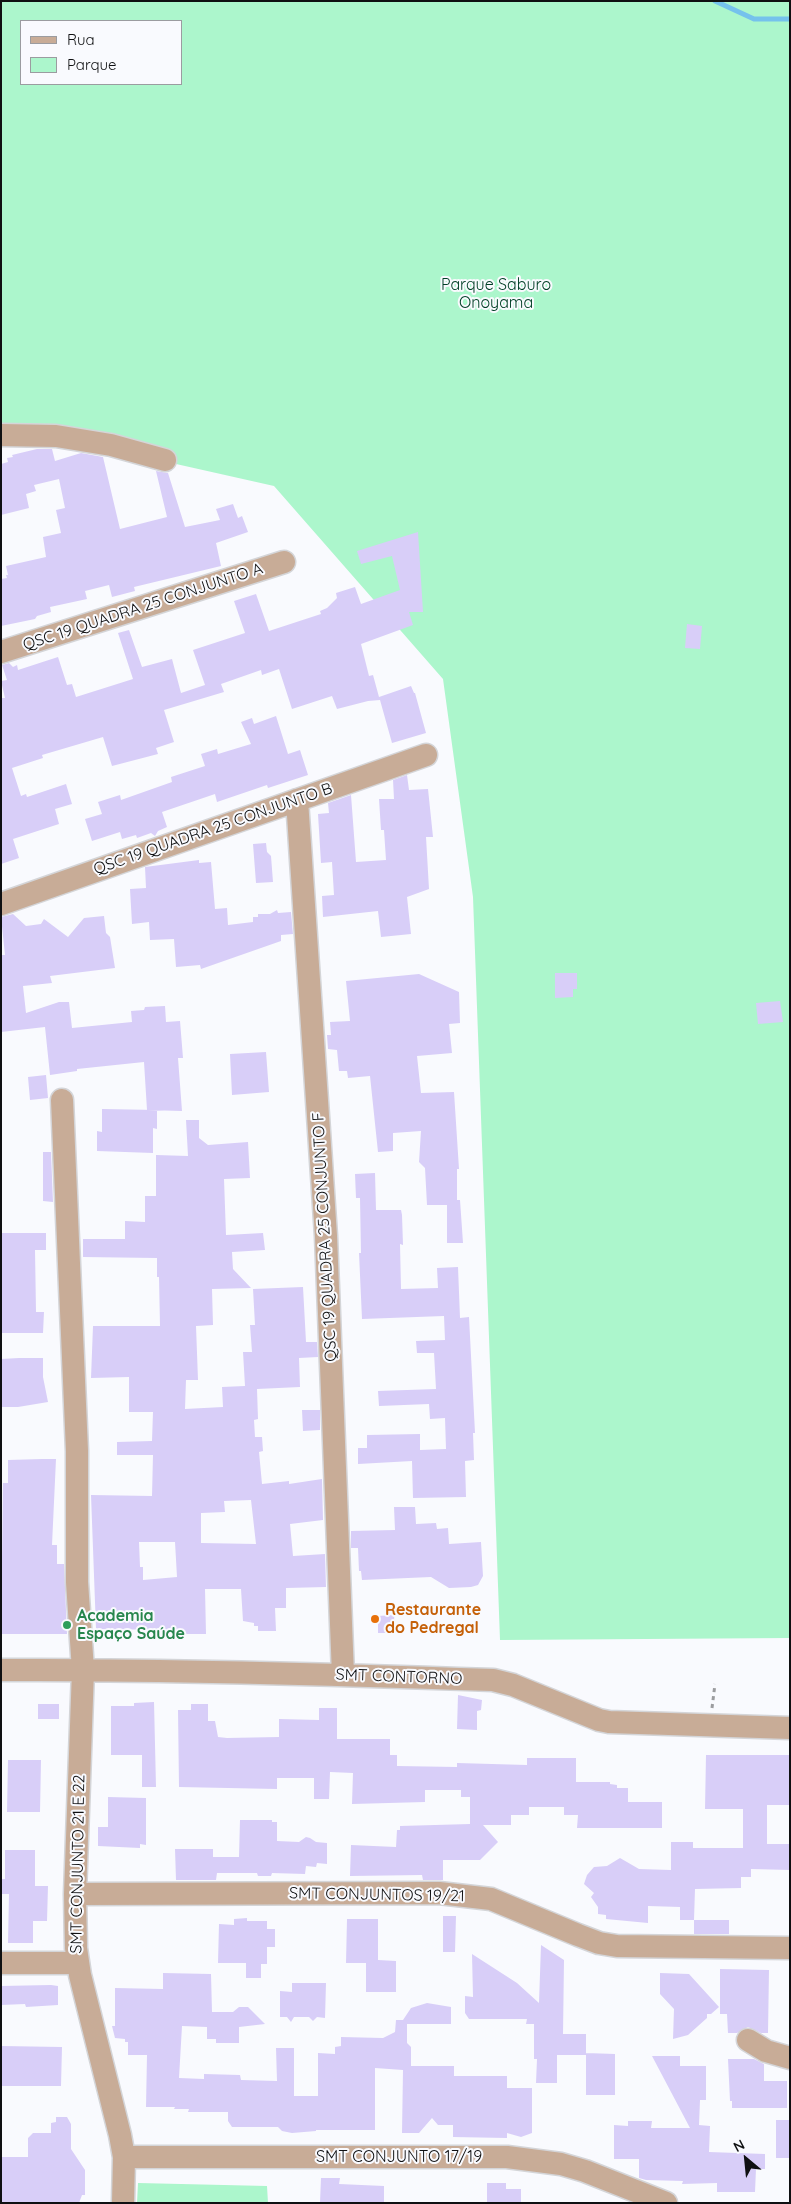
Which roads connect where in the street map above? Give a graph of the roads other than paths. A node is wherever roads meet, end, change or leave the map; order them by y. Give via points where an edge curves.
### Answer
1 (1, 435) edge
2 (165, 460) dead end
3 (284, 562) dead end
4 (1, 652) edge
5 (426, 755) dead end
6 (297, 800) junction
7 (1, 904) edge
8 (62, 1100) dead end
9 (1, 1670) edge
10 (83, 1670) junction
11 (343, 1674) junction
12 (790, 1728) edge
13 (75, 1894) junction
14 (790, 1948) edge
15 (1, 1963) edge
16 (77, 1963) junction
17 (748, 2040) dead end
18 (790, 2058) edge
19 (124, 2157) junction
20 (123, 2203) edge
21 (666, 2203) edge

1 - 2 street via 56,436 111,445
3 - 4 street, QSC 19 QUADRA 25 CONJUNTO A
5 - 6 street, QSC 19 QUADRA 25 CONJUNTO B
6 - 7 street, QSC 19 QUADRA 25 CONJUNTO B
6 - 11 street, QSC 19 QUADRA 25 CONJUNTO F via 326,1236
8 - 10 street, SMT CONJUNTO 21 E 22 via 77,1451 77,1582
9 - 10 street, SMT CONTORNO
10 - 11 street, SMT CONTORNO
10 - 13 street, SMT CONJUNTO 21 E 22
11 - 12 street, SMT CONTORNO via 493,1680 599,1720 620,1724
13 - 14 street, SMT CONJUNTOS 19/21 via 466,1895 491,1899 599,1943 617,1946
13 - 16 street, SMT CONJUNTO 21 E 22
15 - 16 street
16 - 19 street, SMT CONJUNTO 21 E 22
17 - 18 street via 766,2051
19 - 20 street, SMT CONJUNTO 21 E 22
19 - 21 street, SMT CONJUNTO 17/19 via 507,2157 561,2164

